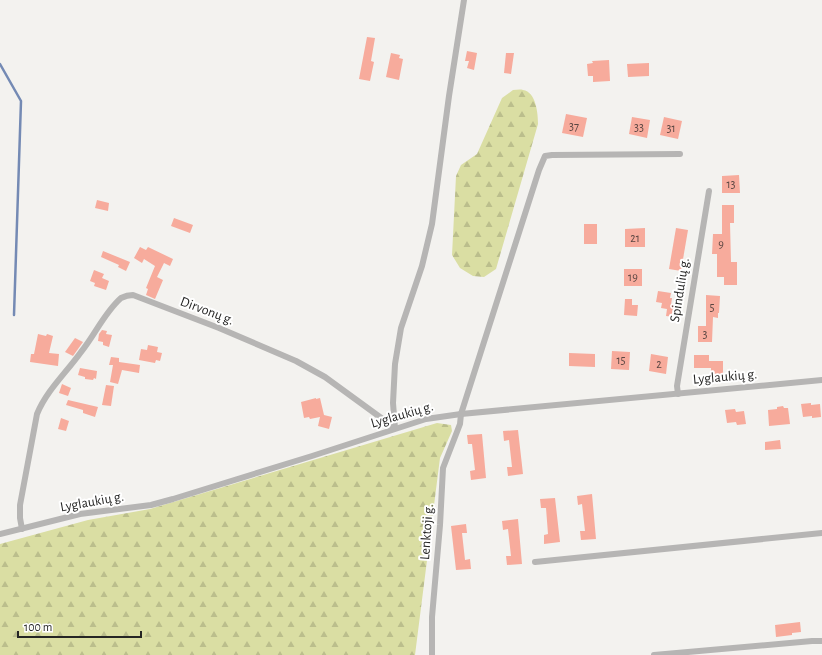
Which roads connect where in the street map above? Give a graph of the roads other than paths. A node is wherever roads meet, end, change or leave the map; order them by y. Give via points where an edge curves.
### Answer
1 (464, 0) edge
2 (680, 154) dead end
3 (709, 191) dead end
4 (822, 380) edge
5 (678, 394) junction
6 (461, 414) junction
7 (395, 428) junction
8 (22, 528) junction
9 (822, 533) edge
10 (0, 534) edge
11 (535, 562) dead end
12 (822, 641) edge
13 (432, 655) edge
14 (654, 655) edge

1 - 7 street via 432,224 422,266 401,328 395,364
2 - 6 street, Lenktoji g. via 546,156 539,170
3 - 5 street, Spindulių g. via 677,386
4 - 5 street, Lyglaukių g.
5 - 6 street, Lyglaukių g.
6 - 7 street, Lyglaukių g. via 426,419
6 - 13 street, Lenktoji g. via 460,424 443,468 432,617
7 - 8 street, Lyglaukių g. via 173,499 80,514
7 - 8 street, Dirvonų g. via 325,377 296,361 219,328 128,295 111,310 82,352 41,403 36,414 20,505
8 - 10 street, Lyglaukių g.
9 - 11 street
12 - 14 street

